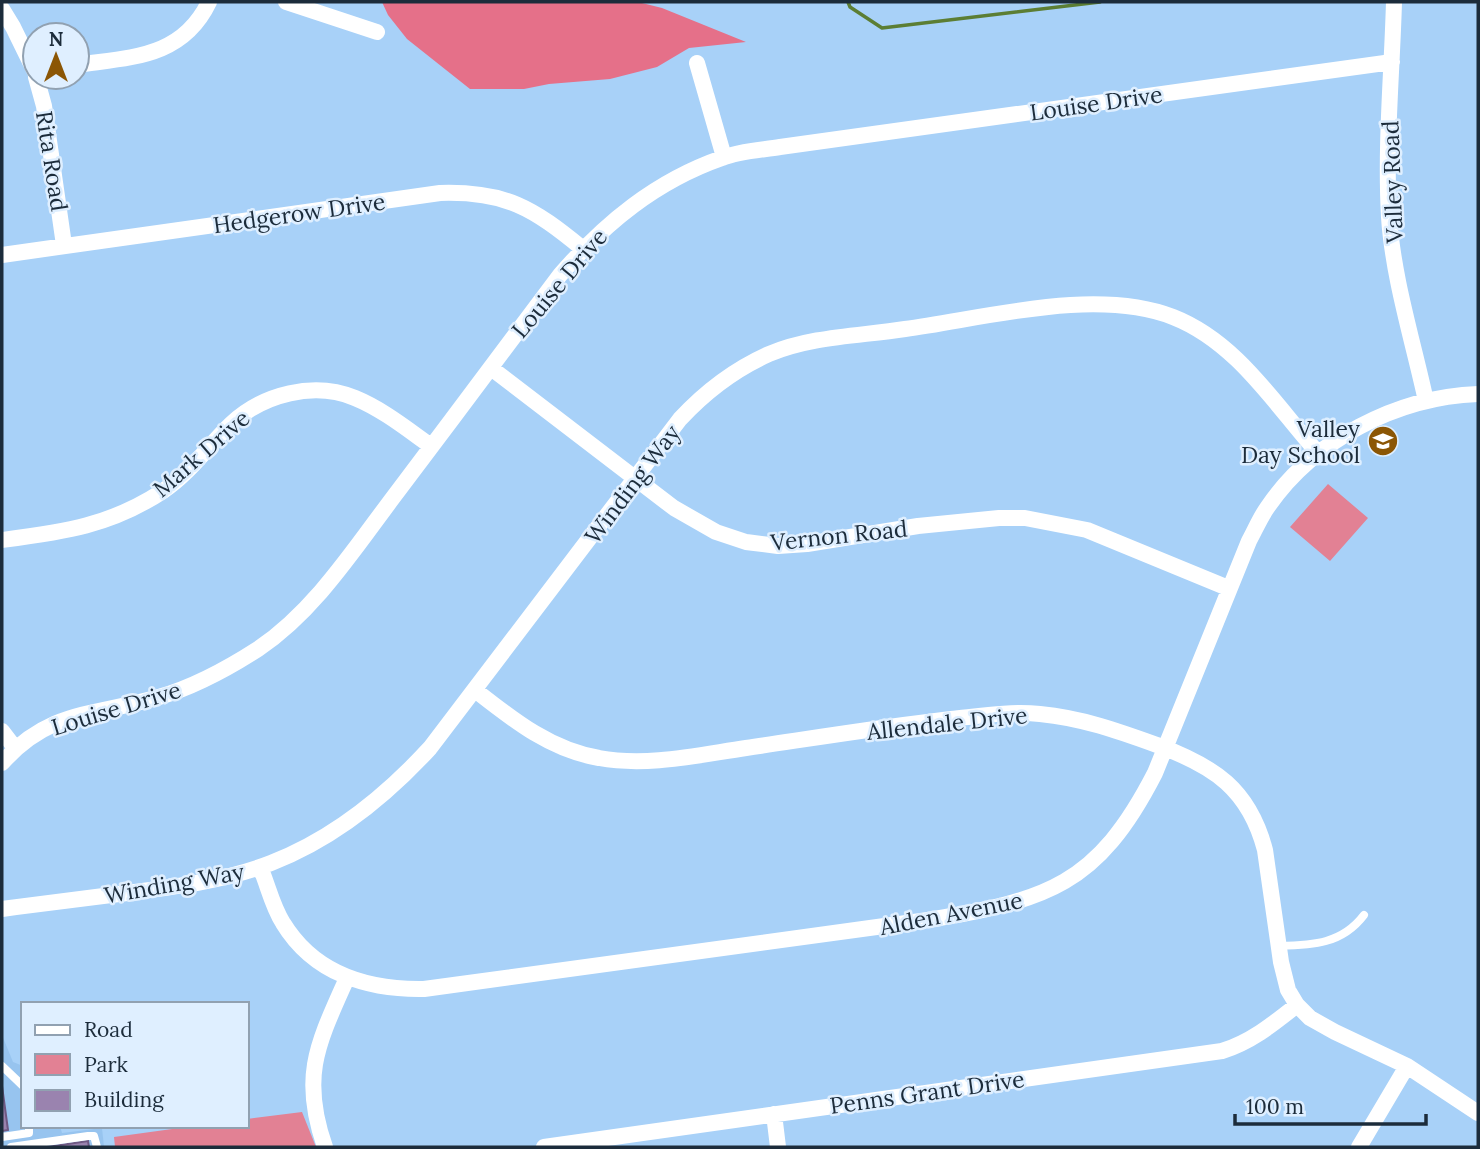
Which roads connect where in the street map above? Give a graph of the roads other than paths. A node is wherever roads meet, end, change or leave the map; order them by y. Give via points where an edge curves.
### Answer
1 (209, 2) edge
2 (286, 2) edge
3 (1394, 2) edge
4 (2, 9) edge
5 (377, 32) dead end
6 (21, 44) edge
7 (1392, 62) junction
8 (91, 63) edge
9 (698, 63) dead end
10 (40, 91) edge
11 (724, 157) junction
12 (64, 245) junction
13 (583, 248) junction
14 (2, 255) edge
15 (491, 369) junction
16 (1478, 394) edge
17 (1426, 401) junction
18 (431, 446) junction
19 (1319, 454) junction
20 (635, 479) junction
21 (2, 540) edge
22 (1228, 588) junction
23 (475, 690) junction
24 (2, 731) edge
25 (15, 748) junction
26 (1166, 748) junction
27 (2, 763) edge
28 (260, 867) junction
29 (2, 909) edge
30 (1364, 915) dead end
31 (1279, 946) junction
32 (347, 978) junction
33 (1297, 1005) junction
34 (2, 1066) edge
35 (1407, 1066) junction
36 (21, 1084) edge
37 (1478, 1113) edge
38 (774, 1114) junction
39 (29, 1128) edge
40 (2, 1137) edge
41 (619, 1142) edge
42 (11, 1147) edge
43 (97, 1147) edge
44 (325, 1147) edge
45 (544, 1147) edge
46 (778, 1147) edge
47 (1359, 1147) edge

1 - 8 street via 197,23 176,42 137,56
2 - 5 street
3 - 7 street, Valley Road
4 - 6 street, Rita Road
7 - 11 street, Louise Drive
7 - 17 street, Valley Road via 1389,219
9 - 11 street
10 - 12 street, Rita Road
11 - 13 street, Louise Drive via 640,199
12 - 13 street, Hedgerow Drive via 469,192 522,206
12 - 14 street, Hedgerow Drive
13 - 15 street, Louise Drive
15 - 18 street, Louise Drive
15 - 20 street, Vernon Road
16 - 17 street, Alden Avenue
17 - 19 street, Alden Avenue via 1370,421
18 - 21 street, Mark Drive via 393,419 344,394 314,390 282,395 244,412 172,484 127,512 87,527
18 - 25 street, Louise Drive via 312,601 261,647 183,689 60,720
19 - 20 street, Winding Way via 1252,375 1213,338 1153,311 1092,304 834,338 772,354 733,373 700,398
19 - 22 street, Alden Avenue via 1266,509
20 - 22 street, Vernon Road via 698,523 746,542 807,544 918,526 1026,518 1087,530
20 - 23 street, Winding Way
22 - 26 street, Alden Avenue
23 - 26 street, Allendale Drive via 542,738 581,754 621,761 681,758 1016,712 1098,723
23 - 28 street, Winding Way via 430,748 386,793 324,837
24 - 25 street
25 - 27 street, Louise Drive
26 - 31 street, Allendale Drive via 1213,771 1248,807 1265,850
26 - 32 street, Alden Avenue via 1141,800 1112,842 1072,878 1008,905 424,989 375,987
28 - 29 street, Winding Way via 195,884
28 - 32 street, Alden Avenue via 275,908 292,936
30 - 31 lane via 1354,928 1317,944
31 - 33 street, Allendale Drive via 1285,984
32 - 44 street via 324,1030 312,1075 313,1105
33 - 35 street, Allendale Drive via 1335,1032
33 - 38 street, Penns Grant Drive via 1257,1035 1222,1051
34 - 36 lane
35 - 37 street, Allendale Drive
35 - 47 street
38 - 41 street, Penns Grant Drive
38 - 46 street
39 - 40 lane via 29,1133
41 - 45 street, Penns Grant Drive
42 - 43 lane via 88,1136 94,1136

